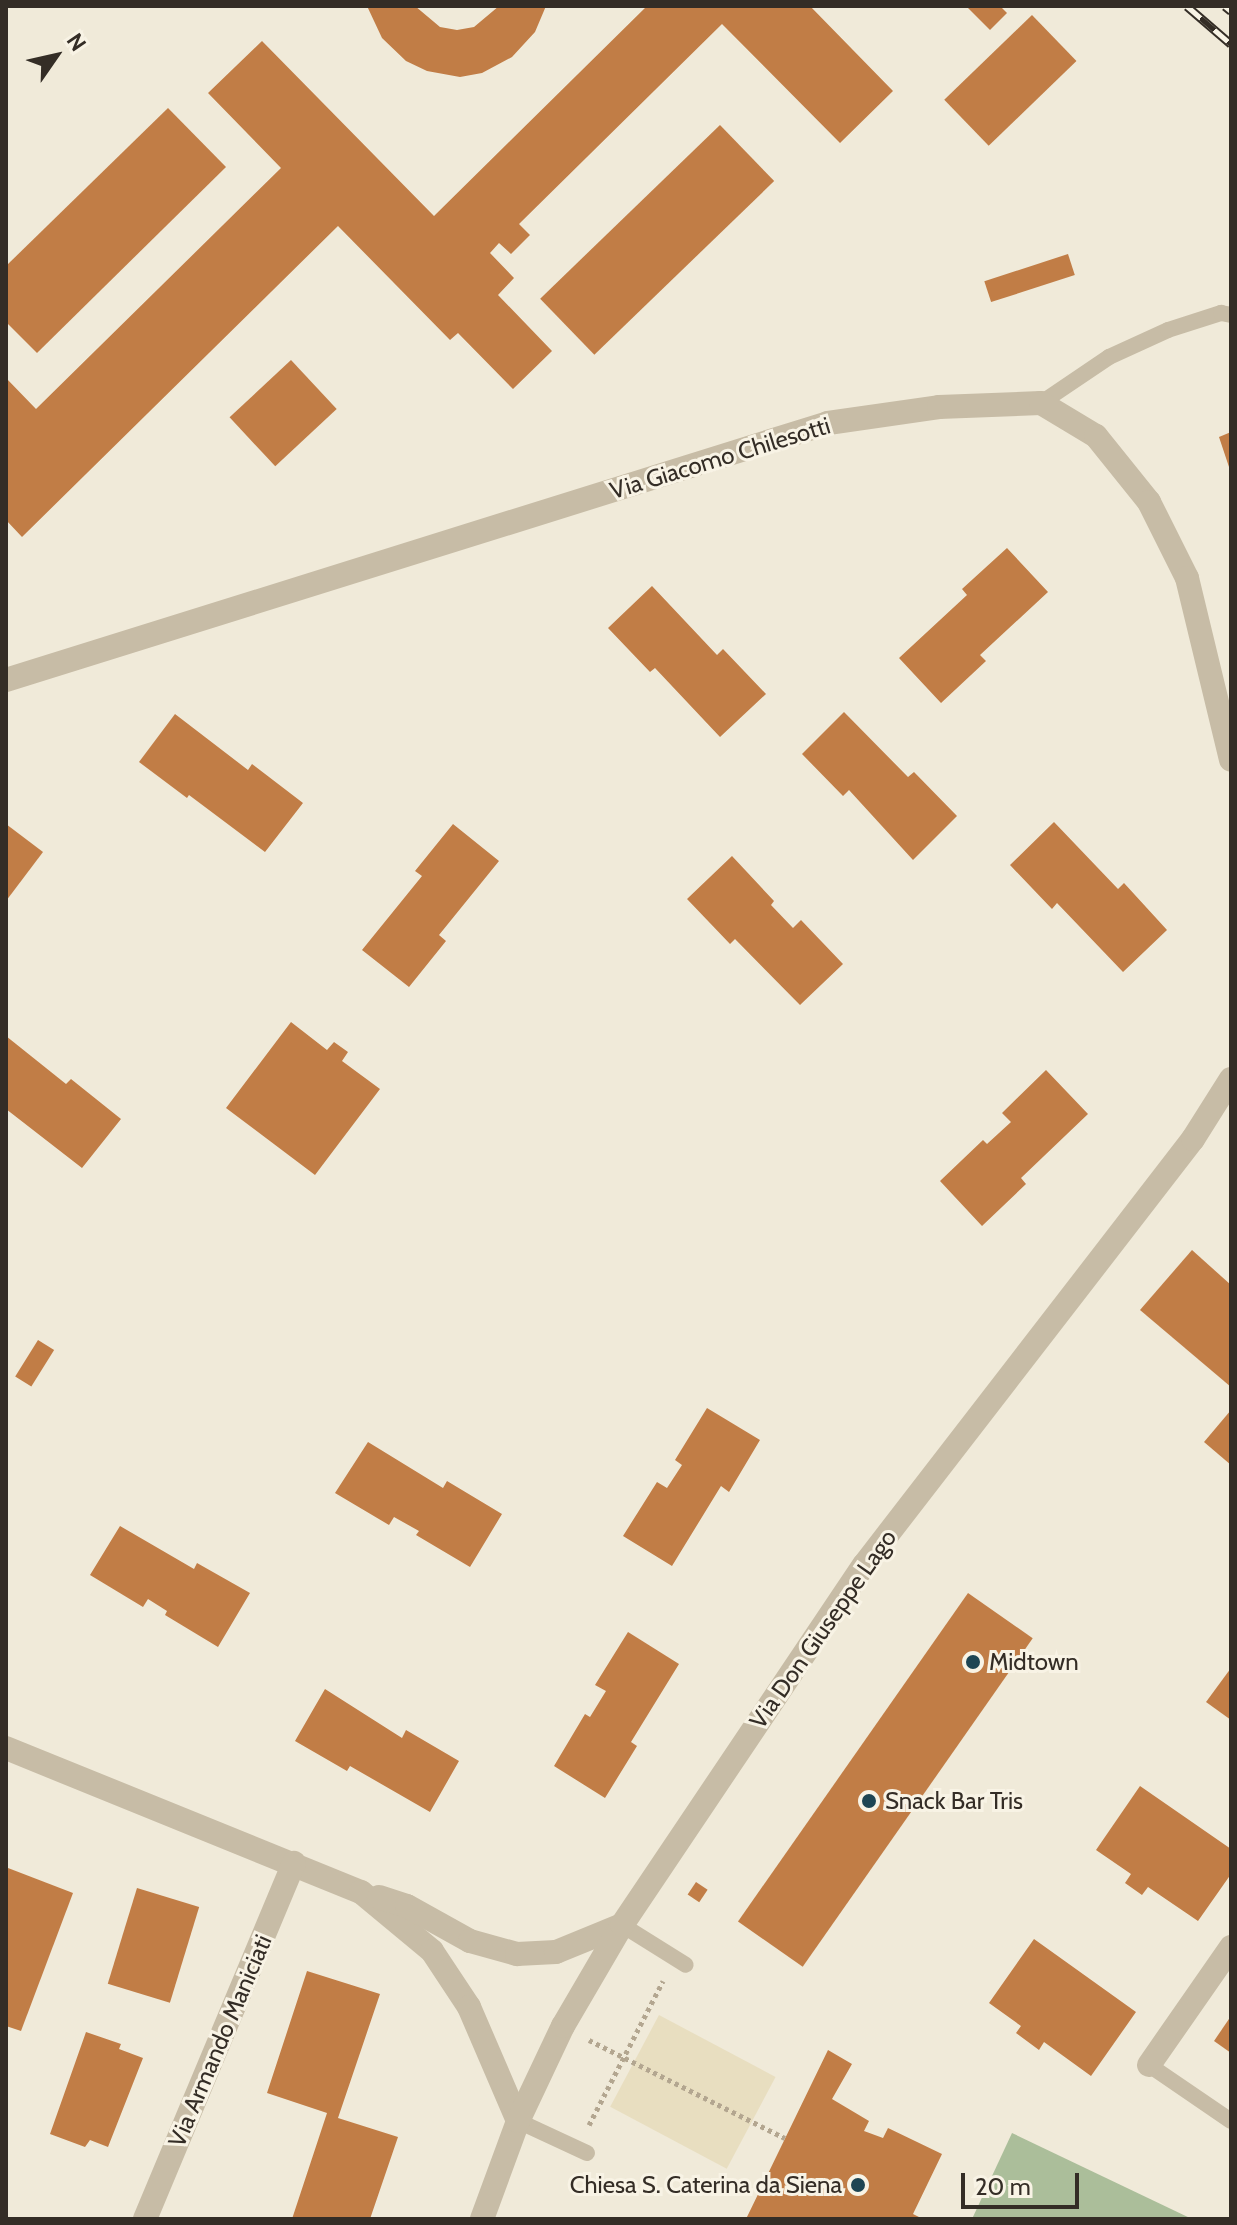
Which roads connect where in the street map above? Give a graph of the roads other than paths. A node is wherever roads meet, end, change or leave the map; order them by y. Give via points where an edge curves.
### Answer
1 (1231, 315) edge
2 (1041, 403) junction
3 (6, 680) edge
4 (1231, 760) edge
5 (1231, 1079) edge
6 (6, 1748) edge
7 (294, 1863) junction
8 (361, 1892) junction
9 (622, 1925) junction
10 (1231, 1947) edge
11 (680, 1962) road end
12 (1149, 2065) joint
13 (518, 2121) junction
14 (1231, 2121) edge
15 (582, 2150) road end
16 (145, 2219) edge
17 (482, 2219) edge

1 - 2 lane via 1221,313 1168,330 1109,357
2 - 3 street, Via Giacomo Chilesotti via 939,407 828,423
2 - 4 street via 1096,436 1149,502 1187,578
5 - 9 street, Via Don Giuseppe Lago via 1193,1139 864,1565
6 - 7 street
7 - 8 street
7 - 16 street, Via Armando Maniciati
8 - 9 street via 407,1906 470,1941 517,1954 556,1952
8 - 13 street via 432,1951 469,2007
9 - 11 lane
9 - 13 street, Via Don Giuseppe Lago via 563,2026
10 - 12 street
12 - 14 lane
13 - 15 lane
13 - 17 street, Via Don Giuseppe Lago

